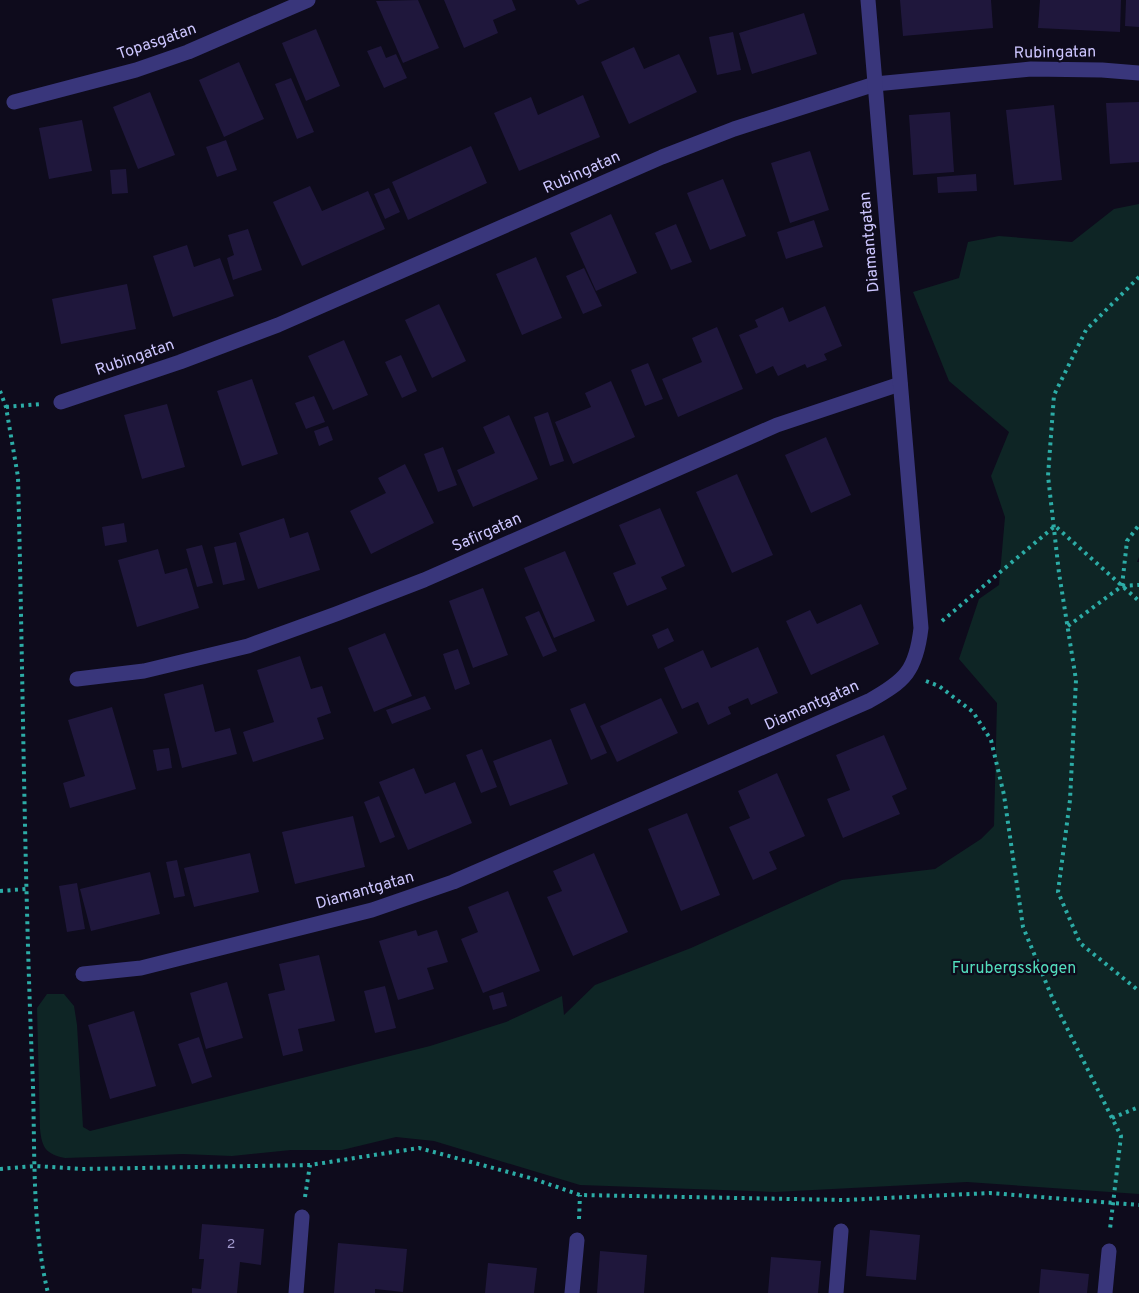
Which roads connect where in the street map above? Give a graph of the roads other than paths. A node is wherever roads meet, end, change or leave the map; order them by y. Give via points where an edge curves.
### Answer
1 (308, 0) edge
2 (868, 0) edge
3 (1139, 73) edge
4 (876, 84) junction
5 (14, 102) dead end
6 (900, 384) junction
7 (61, 402) road end
8 (76, 679) dead end
9 (83, 974) dead end
10 (302, 1217) road end
11 (841, 1231) dead end
12 (577, 1240) dead end
13 (1109, 1251) road end
14 (297, 1293) edge
15 (572, 1293) edge
16 (836, 1293) edge
17 (1105, 1293) edge

1 - 5 street, Topasgatan via 188,52
2 - 4 street, Diamantgatan
3 - 4 street, Rubingatan via 1031,69
4 - 6 street, Diamantgatan
4 - 7 street, Rubingatan via 734,129 662,157 278,325
6 - 8 street, Safirgatan via 777,425 424,580 336,614 248,645 144,671
6 - 9 street, Diamantgatan via 921,628 915,660 894,687 453,882 372,910 141,968
10 - 14 street
11 - 16 street
12 - 15 street
13 - 17 street

